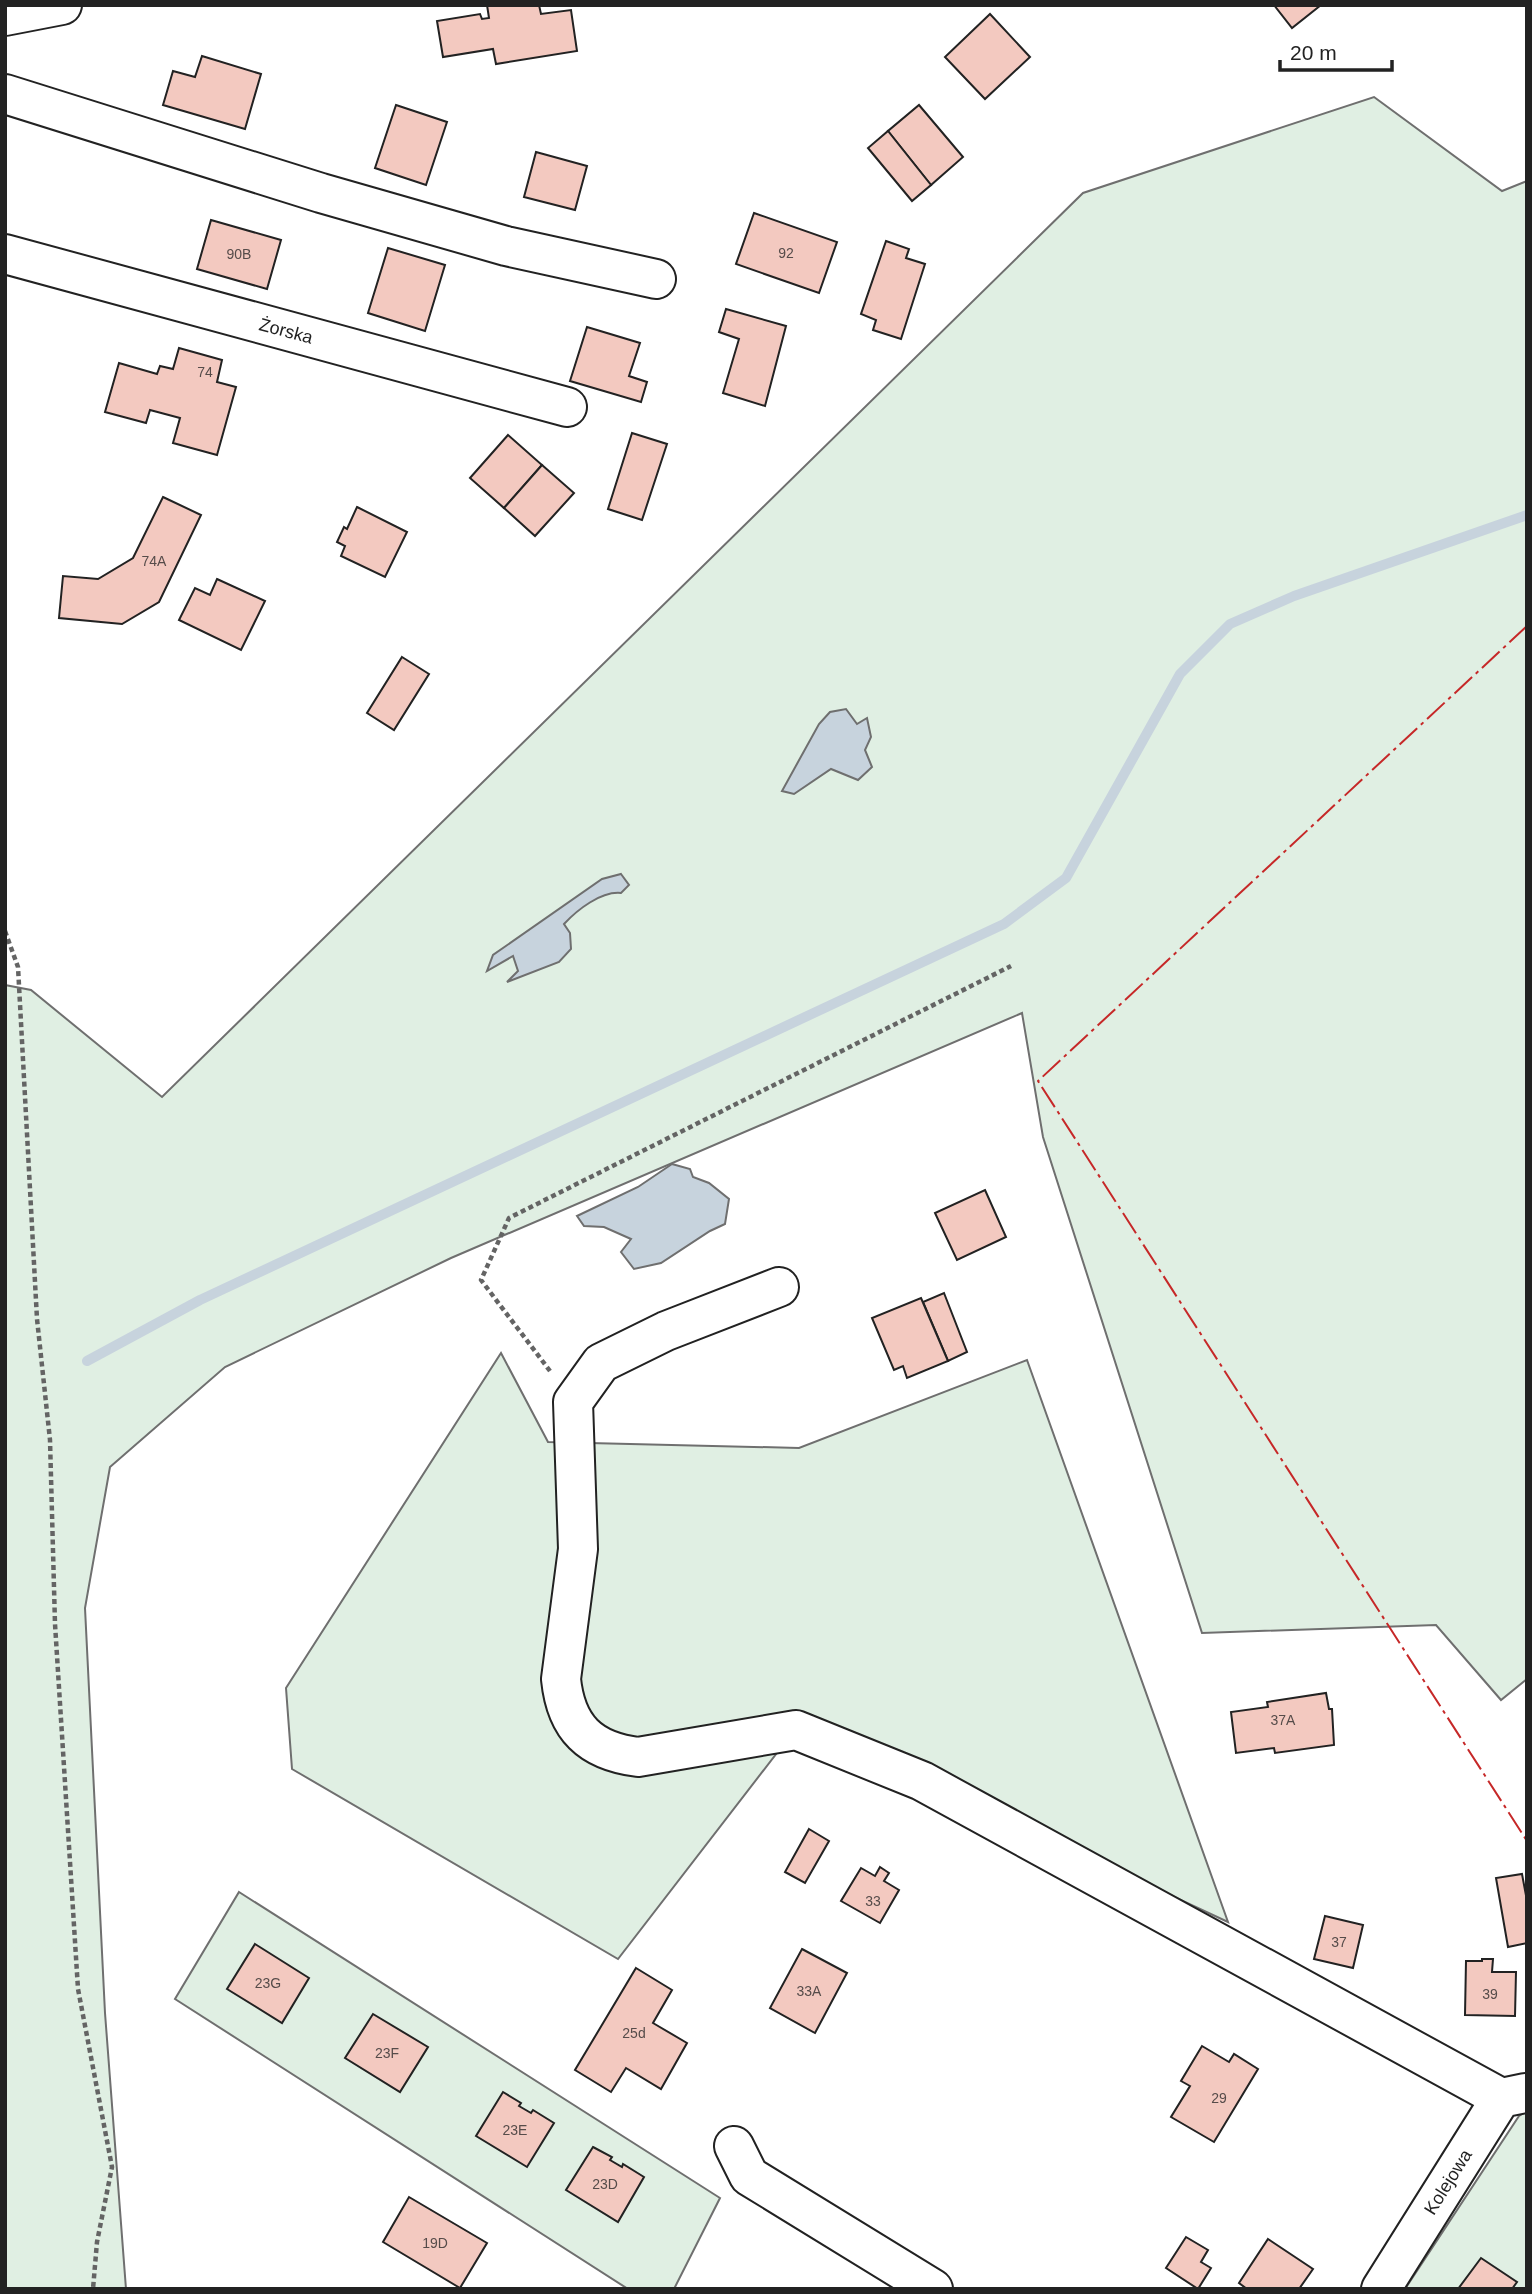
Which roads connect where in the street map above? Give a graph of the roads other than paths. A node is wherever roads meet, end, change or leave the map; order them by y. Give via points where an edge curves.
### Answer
1 (62, 5) edge
2 (5, 16) edge
3 (5, 94) edge
4 (5, 254) edge
5 (656, 279) dead end
6 (567, 407) dead end
7 (779, 1287) dead end
8 (1514, 2096) edge
9 (734, 2146) dead end
10 (933, 2289) edge
11 (1381, 2289) edge

1 - 2 street
3 - 5 street via 506,246
4 - 6 street, Żorska
7 - 8 street via 666,1331 601,1363 573,1402 578,1549 561,1679 563,1700 583,1735 599,1747 638,1756 796,1730 922,1781
8 - 11 street, Kolejowa
9 - 10 street via 749,2176

